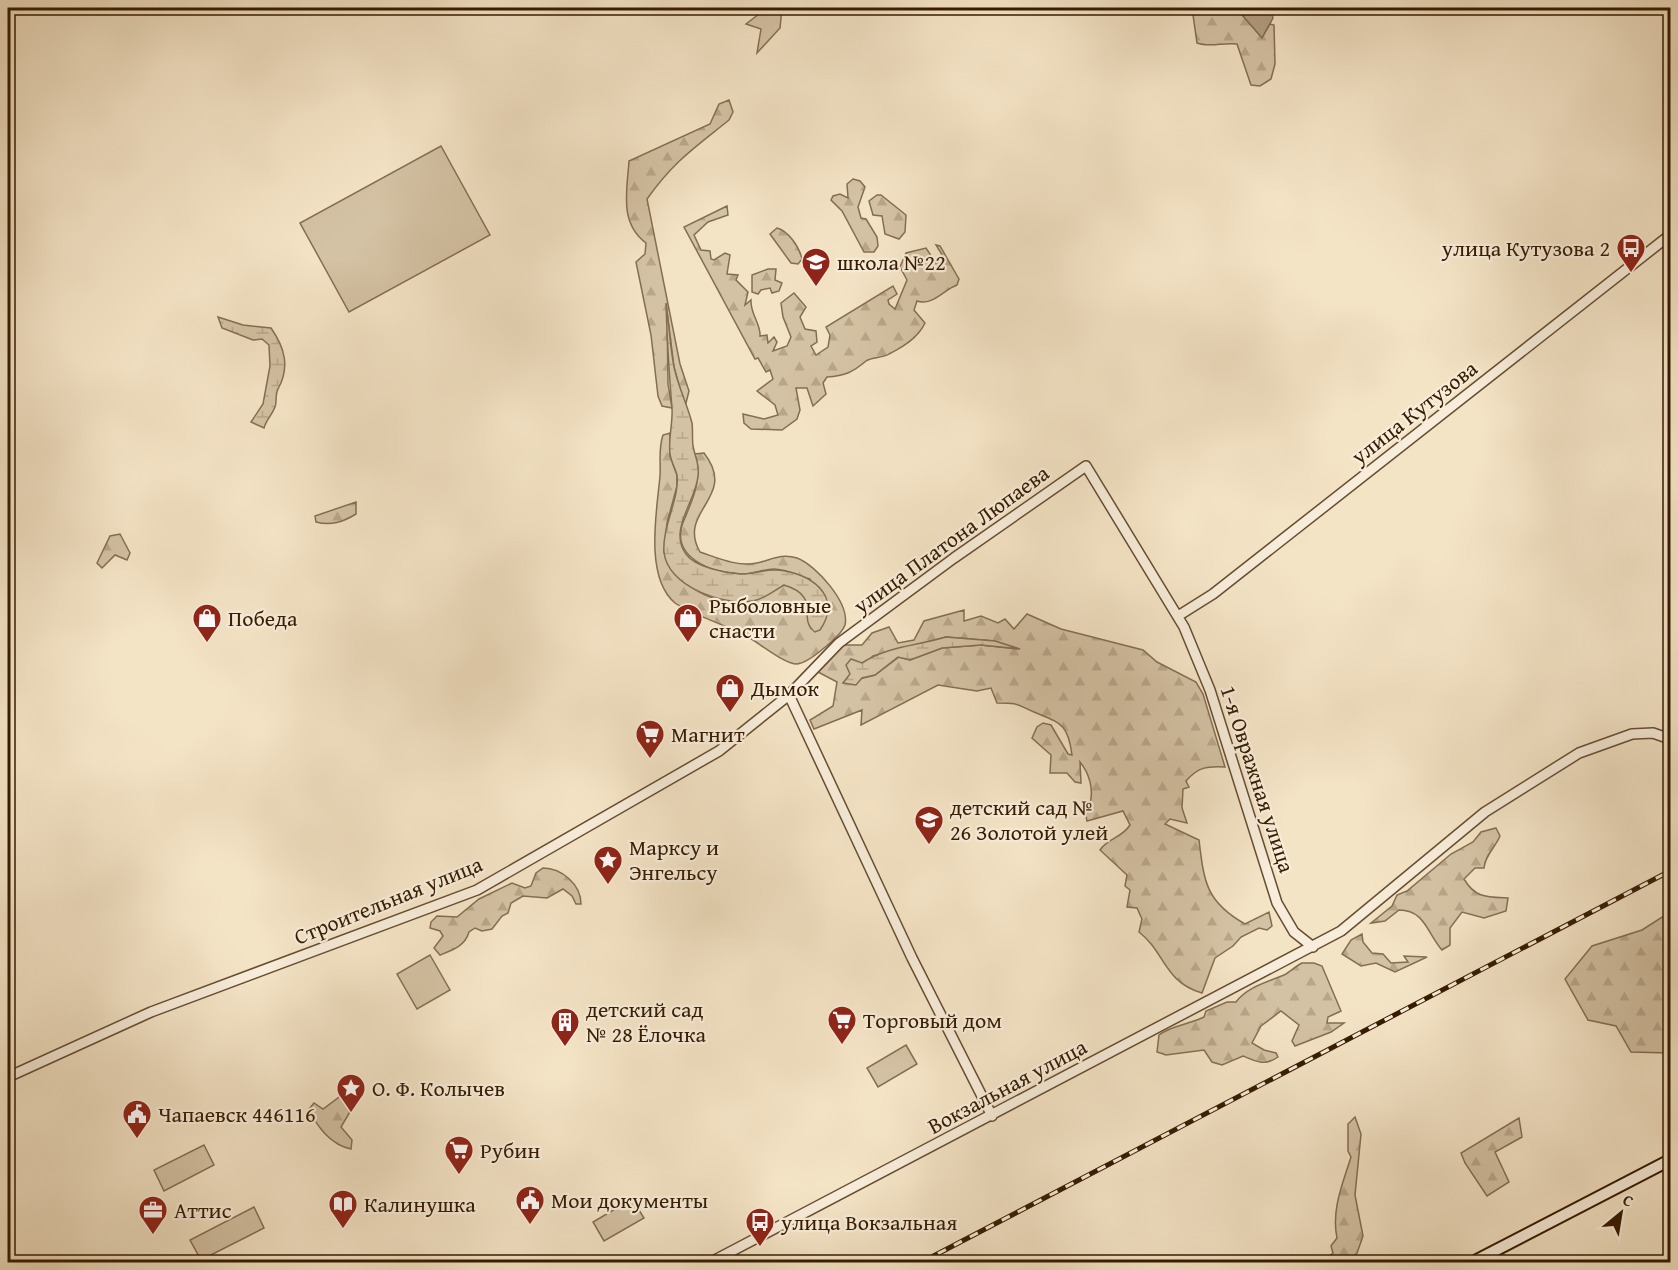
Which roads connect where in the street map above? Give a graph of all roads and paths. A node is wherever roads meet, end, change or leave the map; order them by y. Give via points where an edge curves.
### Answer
1 (1671, 235) edge
2 (1086, 466) joint
3 (1178, 616) junction
4 (789, 695) junction
5 (1671, 739) edge
6 (1316, 944) junction
7 (8, 1077) edge
8 (992, 1116) junction
9 (1671, 1160) edge
10 (711, 1263) edge
11 (1473, 1263) edge

1 - 3 street, улица Кутузова via 1213,594
2 - 3 street, 1-я Овражная улица
2 - 4 street, улица Платона Люпаева via 839,643
3 - 6 street, 1-я Овражная улица via 1210,690 1277,903 1294,932
4 - 7 street, Строительная улица via 719,751 477,890 151,1012
4 - 8 street via 912,958
5 - 6 street, Вокзальная улица via 1653,733 1632,734 1605,742 1548,770 1485,812 1341,931
6 - 8 street, Вокзальная улица
8 - 10 street, Вокзальная улица
9 - 11 main road

